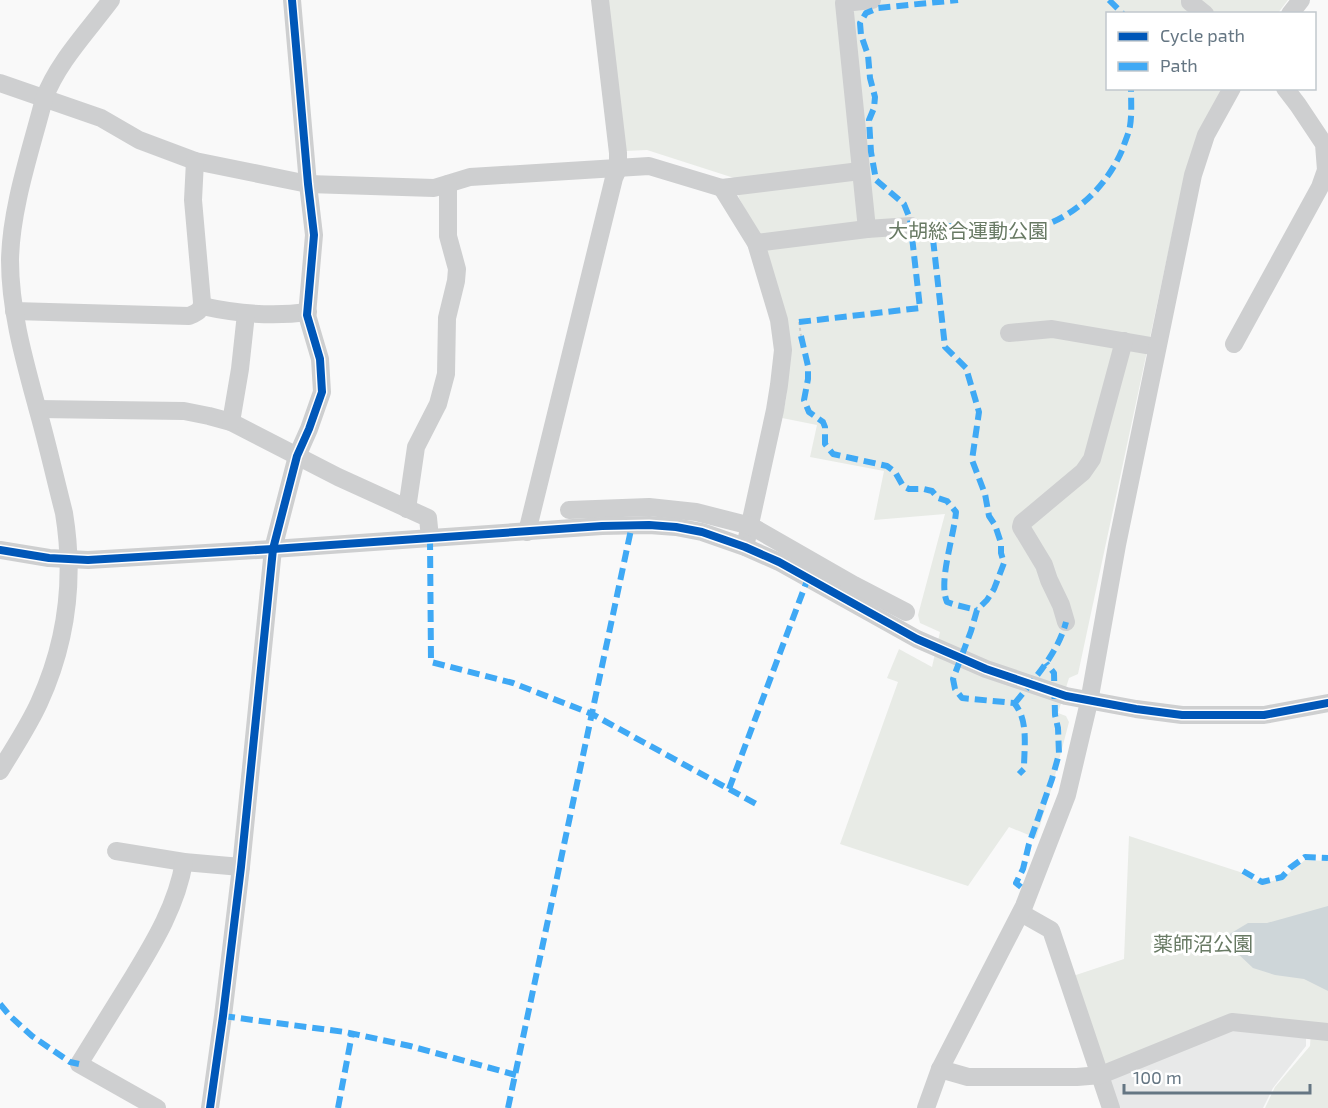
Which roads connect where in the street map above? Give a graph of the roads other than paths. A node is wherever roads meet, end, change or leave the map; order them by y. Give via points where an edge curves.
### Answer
1 (111, 0) edge
2 (292, 0) edge
3 (600, 0) edge
4 (872, 0) edge
5 (1301, 0) edge
6 (1292, 12) edge
7 (0, 83) edge
8 (1231, 90) edge
9 (1287, 90) edge
10 (44, 99) junction
11 (195, 161) junction
12 (618, 168) junction
13 (860, 171) junction
14 (308, 184) junction
15 (448, 184) junction
16 (722, 188) junction
17 (911, 226) dead end
18 (867, 229) junction
19 (756, 243) junction
20 (202, 306) junction
21 (14, 311) junction
22 (308, 312) junction
23 (246, 314) junction
24 (1009, 333) dead end
25 (1124, 341) junction
26 (1234, 344) dead end
27 (1157, 347) junction
28 (38, 409) junction
29 (231, 422) junction
30 (297, 456) junction
31 (649, 507) junction
32 (407, 508) junction
33 (568, 510) dead end
34 (602, 518) junction
35 (649, 525) junction
36 (751, 526) junction
37 (527, 532) junction
38 (430, 538) junction
39 (746, 547) junction
40 (273, 549) junction
41 (0, 550) edge
42 (69, 559) junction
43 (850, 593) junction
44 (906, 612) dead end
45 (1066, 622) dead end
46 (1089, 702) junction
47 (1328, 704) edge
48 (0, 771) edge
49 (116, 851) dead end
50 (184, 862) junction
51 (241, 867) junction
52 (1021, 914) junction
53 (1328, 1032) edge
54 (940, 1069) junction
55 (1101, 1075) junction
56 (157, 1108) edge
57 (210, 1108) edge
58 (926, 1108) edge
59 (1111, 1108) edge

1 - 10 street via 60,67
2 - 14 street
3 - 12 street
4 - 13 street via 844,3
5 - 6 street
7 - 10 street
8 - 27 street via 1206,135 1192,175
9 - 26 street via 1324,144 1326,170
10 - 11 street via 101,118 139,140
10 - 21 street via 12,232
11 - 14 street
11 - 20 street via 193,200
12 - 15 street via 470,177
12 - 16 street via 649,166
12 - 37 street
13 - 16 street
13 - 18 street
14 - 15 street via 434,188
14 - 22 street via 314,235
15 - 32 street via 448,236 457,269 447,318 446,374 438,404 416,447
16 - 19 street
17 - 18 street
18 - 19 street
19 - 36 street via 779,320 783,350
20 - 21 street via 189,316
20 - 23 street
21 - 28 street
22 - 23 street
22 - 30 street via 320,359 322,392
23 - 29 street
24 - 25 street via 1052,329
25 - 27 street
25 - 45 street via 1092,459 1083,472 1021,527 1044,565
27 - 46 street
28 - 29 street via 184,411
28 - 42 street via 64,513
29 - 30 street
30 - 32 street
30 - 40 street
31 - 34 street
31 - 35 street
31 - 36 street via 696,512
32 - 38 street via 428,518
33 - 34 street
34 - 35 street
34 - 37 street
35 - 39 street via 702,532
36 - 39 street
36 - 43 street
37 - 38 street
38 - 40 street
39 - 43 street
40 - 42 street
40 - 51 street
41 - 42 street
42 - 48 street via 64,629 53,667 39,703
43 - 44 street
43 - 46 street via 917,639 986,669
46 - 47 street via 1182,715 1264,715
46 - 52 street via 1067,795
49 - 50 street
50 - 51 street
50 - 56 street via 155,940 79,1064
51 - 57 street
52 - 54 street
52 - 55 street via 1051,930
53 - 55 street via 1232,1022 1140,1052
54 - 55 street via 969,1077
54 - 58 street
55 - 59 street

